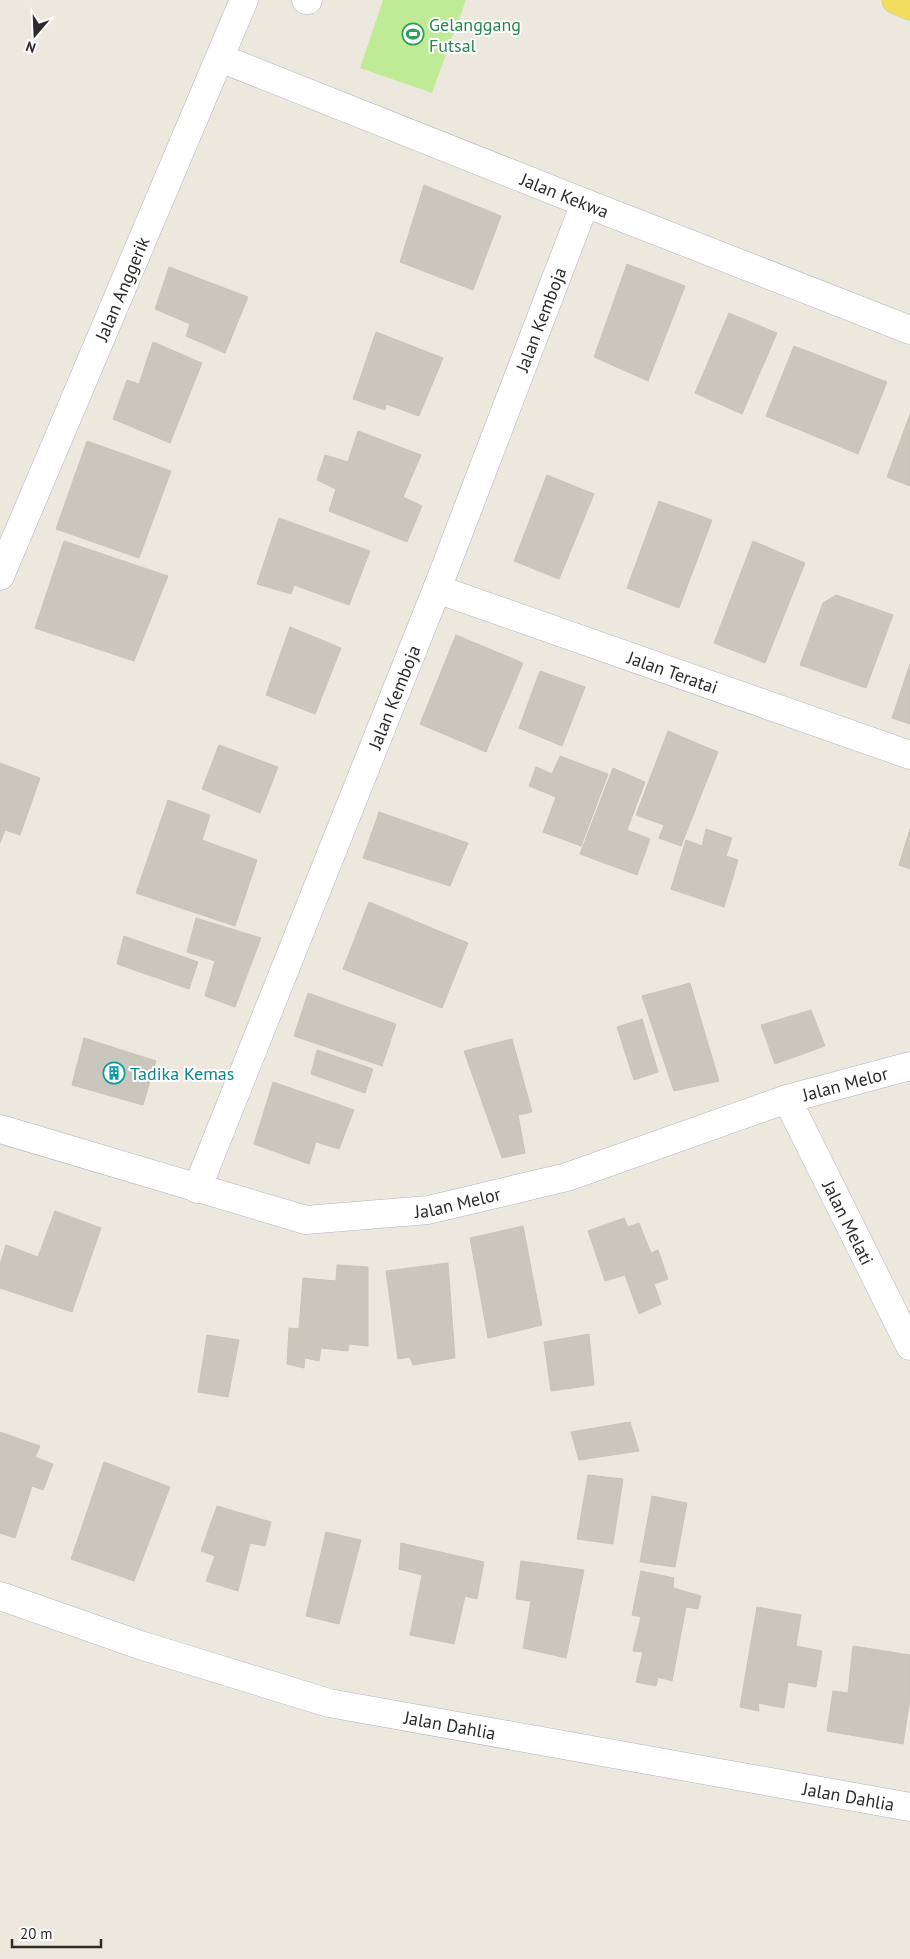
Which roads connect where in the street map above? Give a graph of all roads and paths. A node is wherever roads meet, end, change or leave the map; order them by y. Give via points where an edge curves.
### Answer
1 (244, 0) edge
2 (896, 0) edge
3 (910, 6) edge
4 (220, 58) junction
5 (585, 203) junction
6 (910, 330) edge
7 (0, 576) edge
8 (437, 589) junction
9 (910, 755) edge
10 (910, 1066) edge
11 (787, 1099) junction
12 (0, 1129) edge
13 (197, 1189) junction
14 (910, 1346) edge
15 (0, 1596) edge
16 (910, 1807) edge

1 - 4 street, Jalan Anggerik
2 - 3 main road
4 - 5 street, Jalan Kekwa
4 - 7 street, Jalan Anggerik
5 - 6 street, Jalan Kekwa
5 - 8 street, Jalan Kemboja
8 - 9 street, Jalan Teratai
8 - 13 street, Jalan Kemboja
10 - 11 street, Jalan Melor
11 - 13 street, Jalan Melor via 567,1177 428,1210 306,1220
11 - 14 street, Jalan Melati
12 - 13 street, Jalan Melor
15 - 16 street, Jalan Dahlia via 140,1645 329,1702

